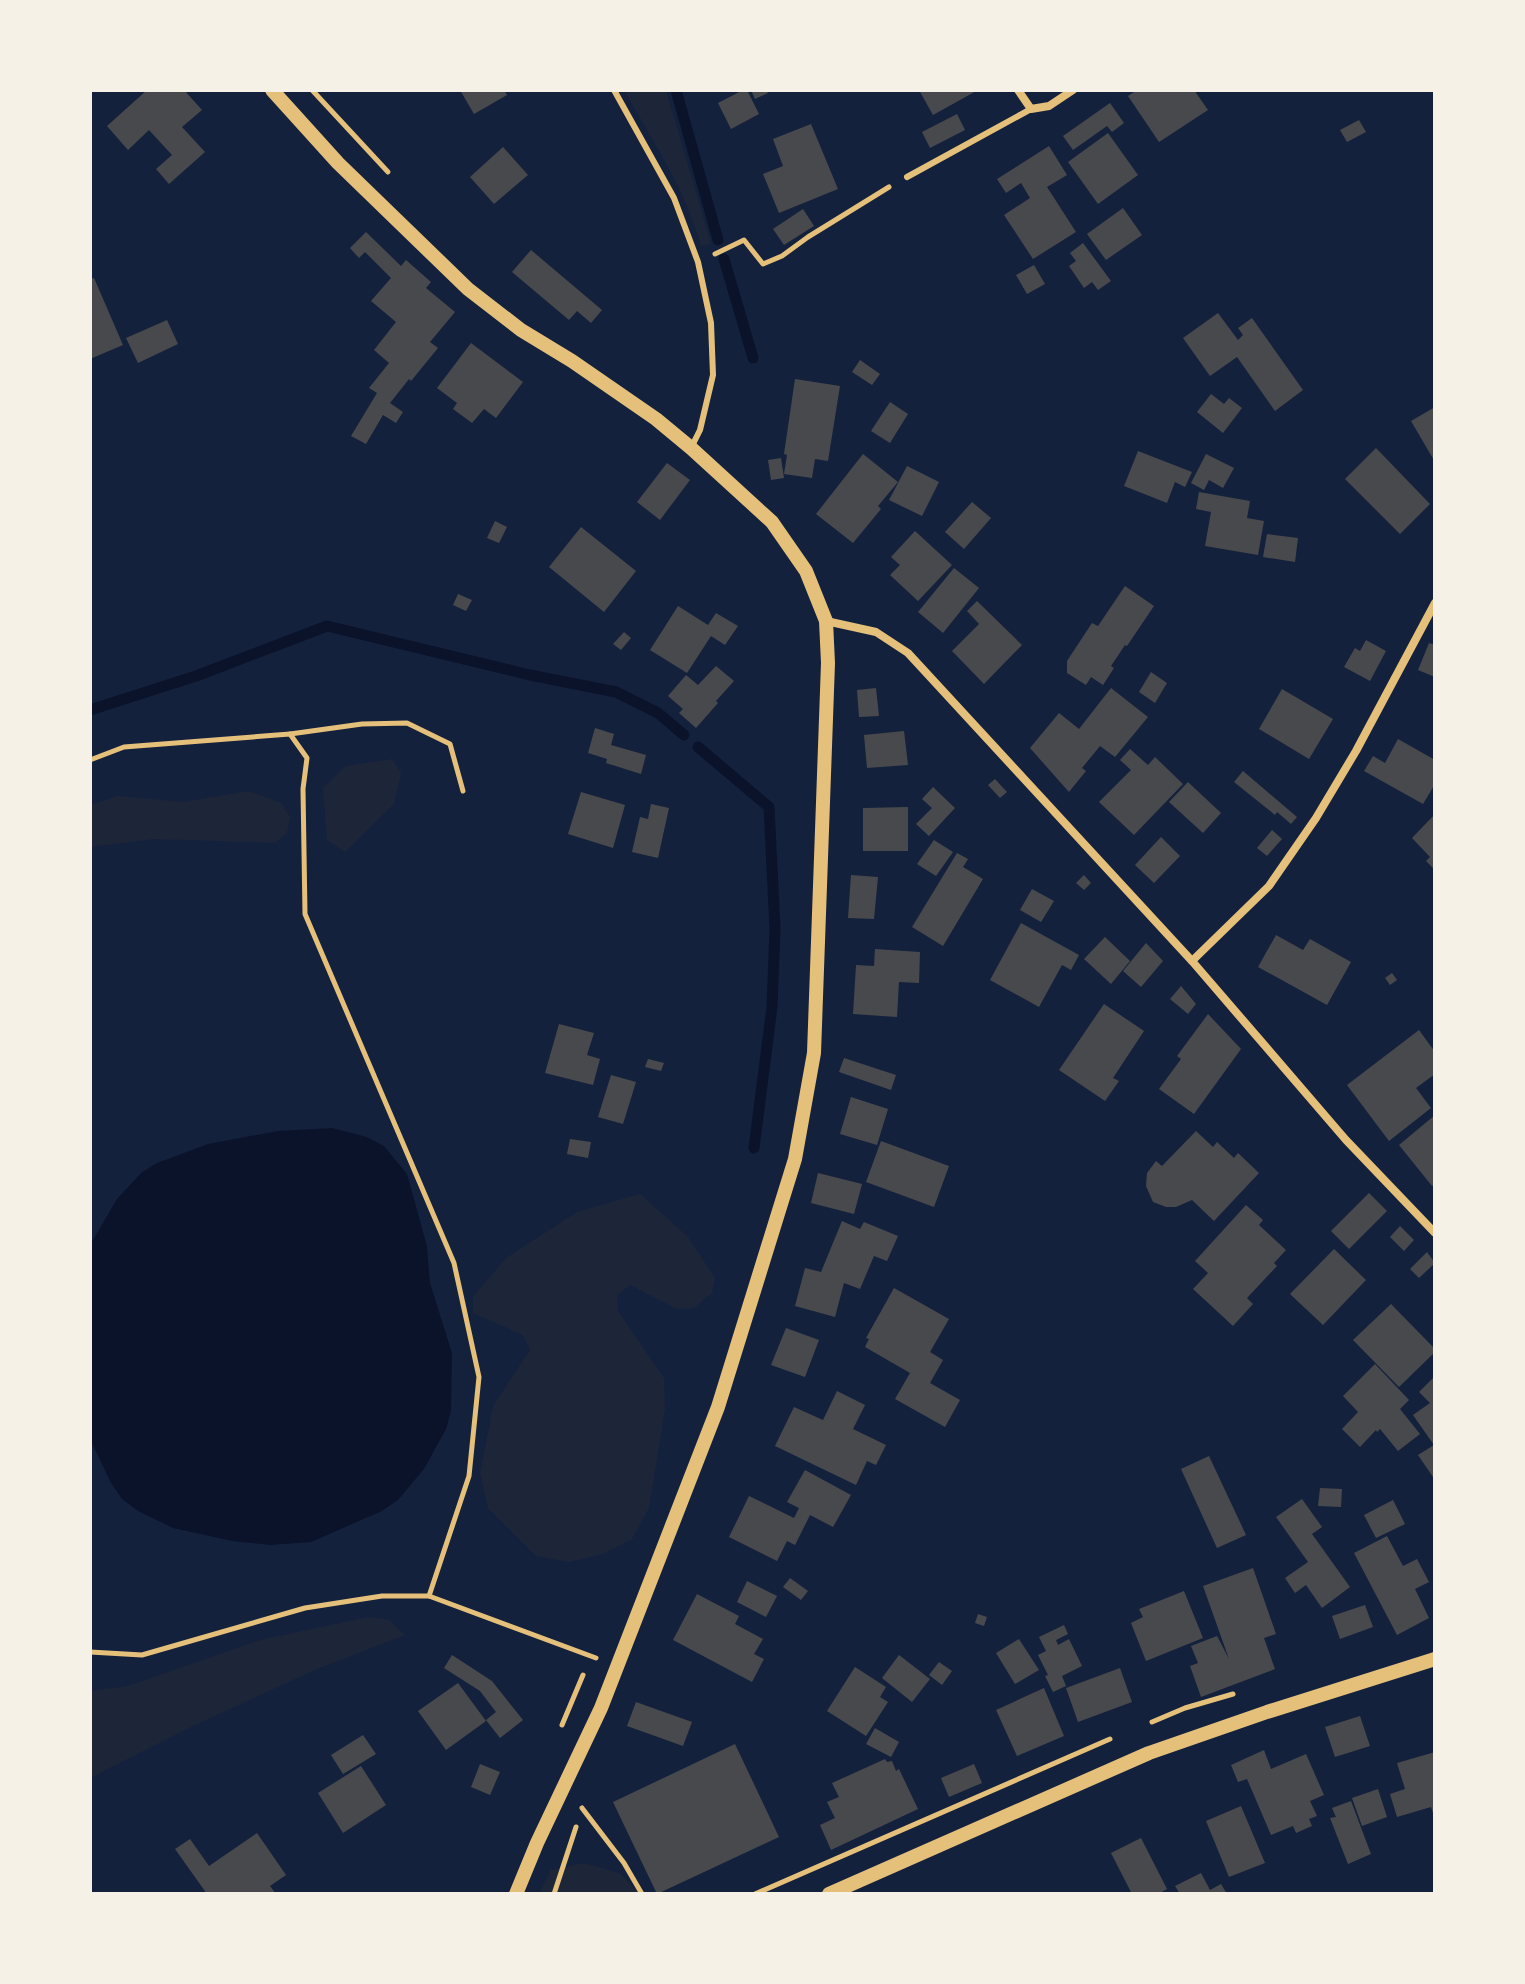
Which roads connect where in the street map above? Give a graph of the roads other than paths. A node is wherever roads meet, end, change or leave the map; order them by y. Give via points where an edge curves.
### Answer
1 (272, 90) edge
2 (614, 90) edge
3 (1018, 90) edge
4 (1073, 90) edge
5 (1031, 109) junction
6 (907, 177) road end
7 (691, 448) junction
8 (1435, 603) edge
9 (826, 621) junction
10 (1192, 961) junction
11 (1435, 1233) edge
12 (1435, 1659) edge
13 (516, 1894) edge
14 (829, 1894) edge

1 - 7 street via 338,163 468,289
2 - 7 lane via 674,198 698,262 711,323 713,375
3 - 5 street
4 - 5 street via 1049,106
5 - 6 lane
7 - 9 street via 772,522 806,571
8 - 10 street via 1316,818 1269,886
9 - 10 street via 876,632 908,653
9 - 13 street via 828,694 814,1053 795,1159 718,1407 601,1708
10 - 11 street via 1346,1140
12 - 14 street via 1149,1753

